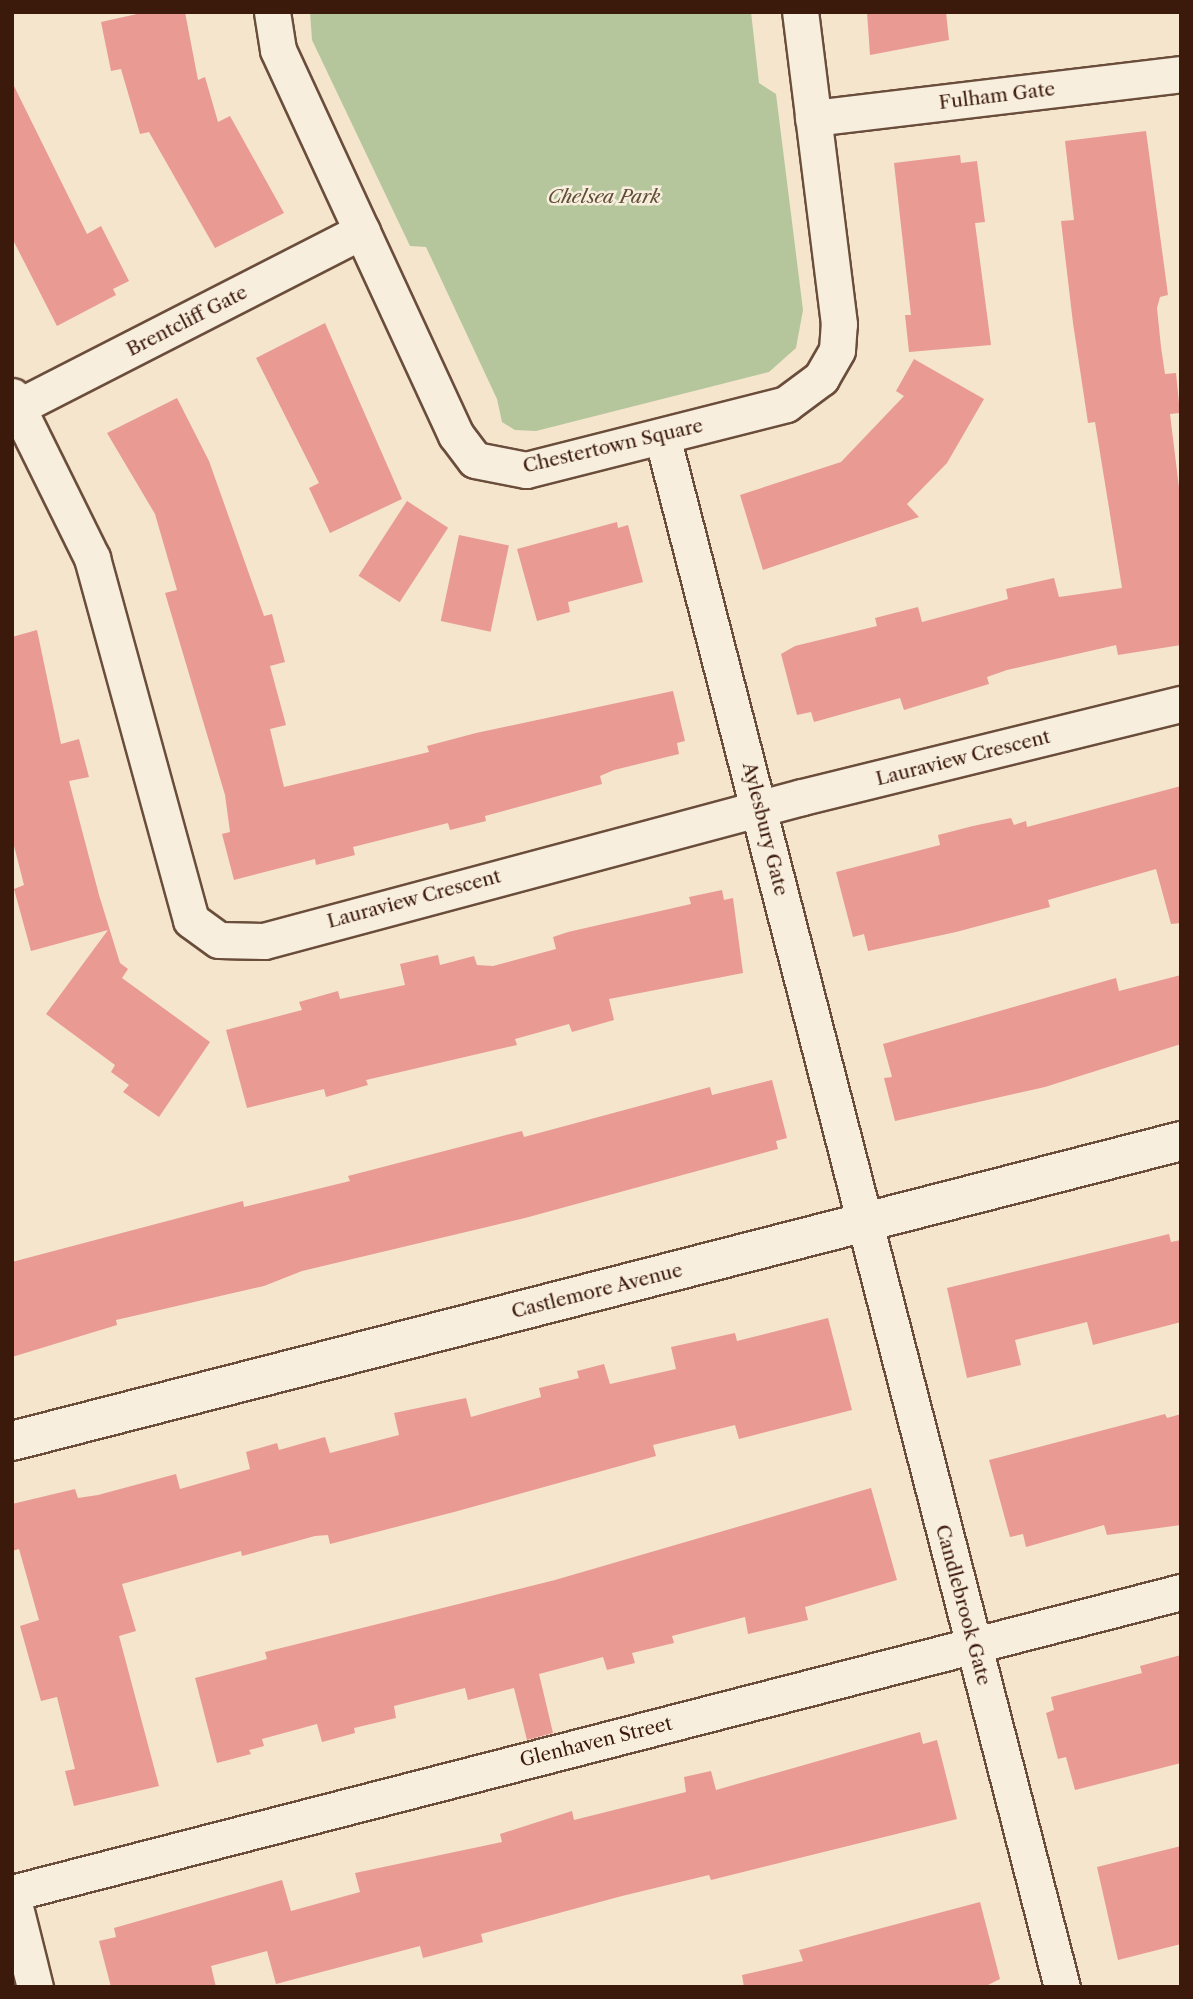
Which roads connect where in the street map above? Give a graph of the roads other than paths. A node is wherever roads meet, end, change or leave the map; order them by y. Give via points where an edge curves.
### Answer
1 (272, 12) edge
2 (800, 12) edge
3 (1181, 74) edge
4 (813, 118) junction
5 (362, 231) junction
6 (14, 404) edge
7 (662, 436) junction
8 (1181, 704) edge
9 (760, 808) junction
10 (1181, 1141) edge
11 (863, 1223) junction
12 (12, 1441) edge
13 (1181, 1592) edge
14 (974, 1646) junction
15 (12, 1894) edge
16 (35, 1987) edge
17 (1062, 1987) edge

1 - 5 street, Chestertown Square via 278,50
2 - 4 street, Chestertown Square
3 - 4 street, Fulham Gate
4 - 7 street, Chestertown Square via 839,324 836,350 821,379 786,404
5 - 6 street, Brentcliff Gate
5 - 7 street, Chestertown Square via 456,435 475,460 526,470
6 - 9 street, Lauraview Crescent via 92,558 184,900 191,920 204,933 237,943 264,941
7 - 9 street, Aylesbury Gate
8 - 9 street, Lauraview Crescent
9 - 11 street, Aylesbury Gate
10 - 11 street, Castlemore Avenue
11 - 12 street, Castlemore Avenue
11 - 14 street, Candlebrook Gate
13 - 14 street, Glenhaven Street
14 - 15 street, Glenhaven Street
14 - 17 street, Candlebrook Gate
15 - 16 street

